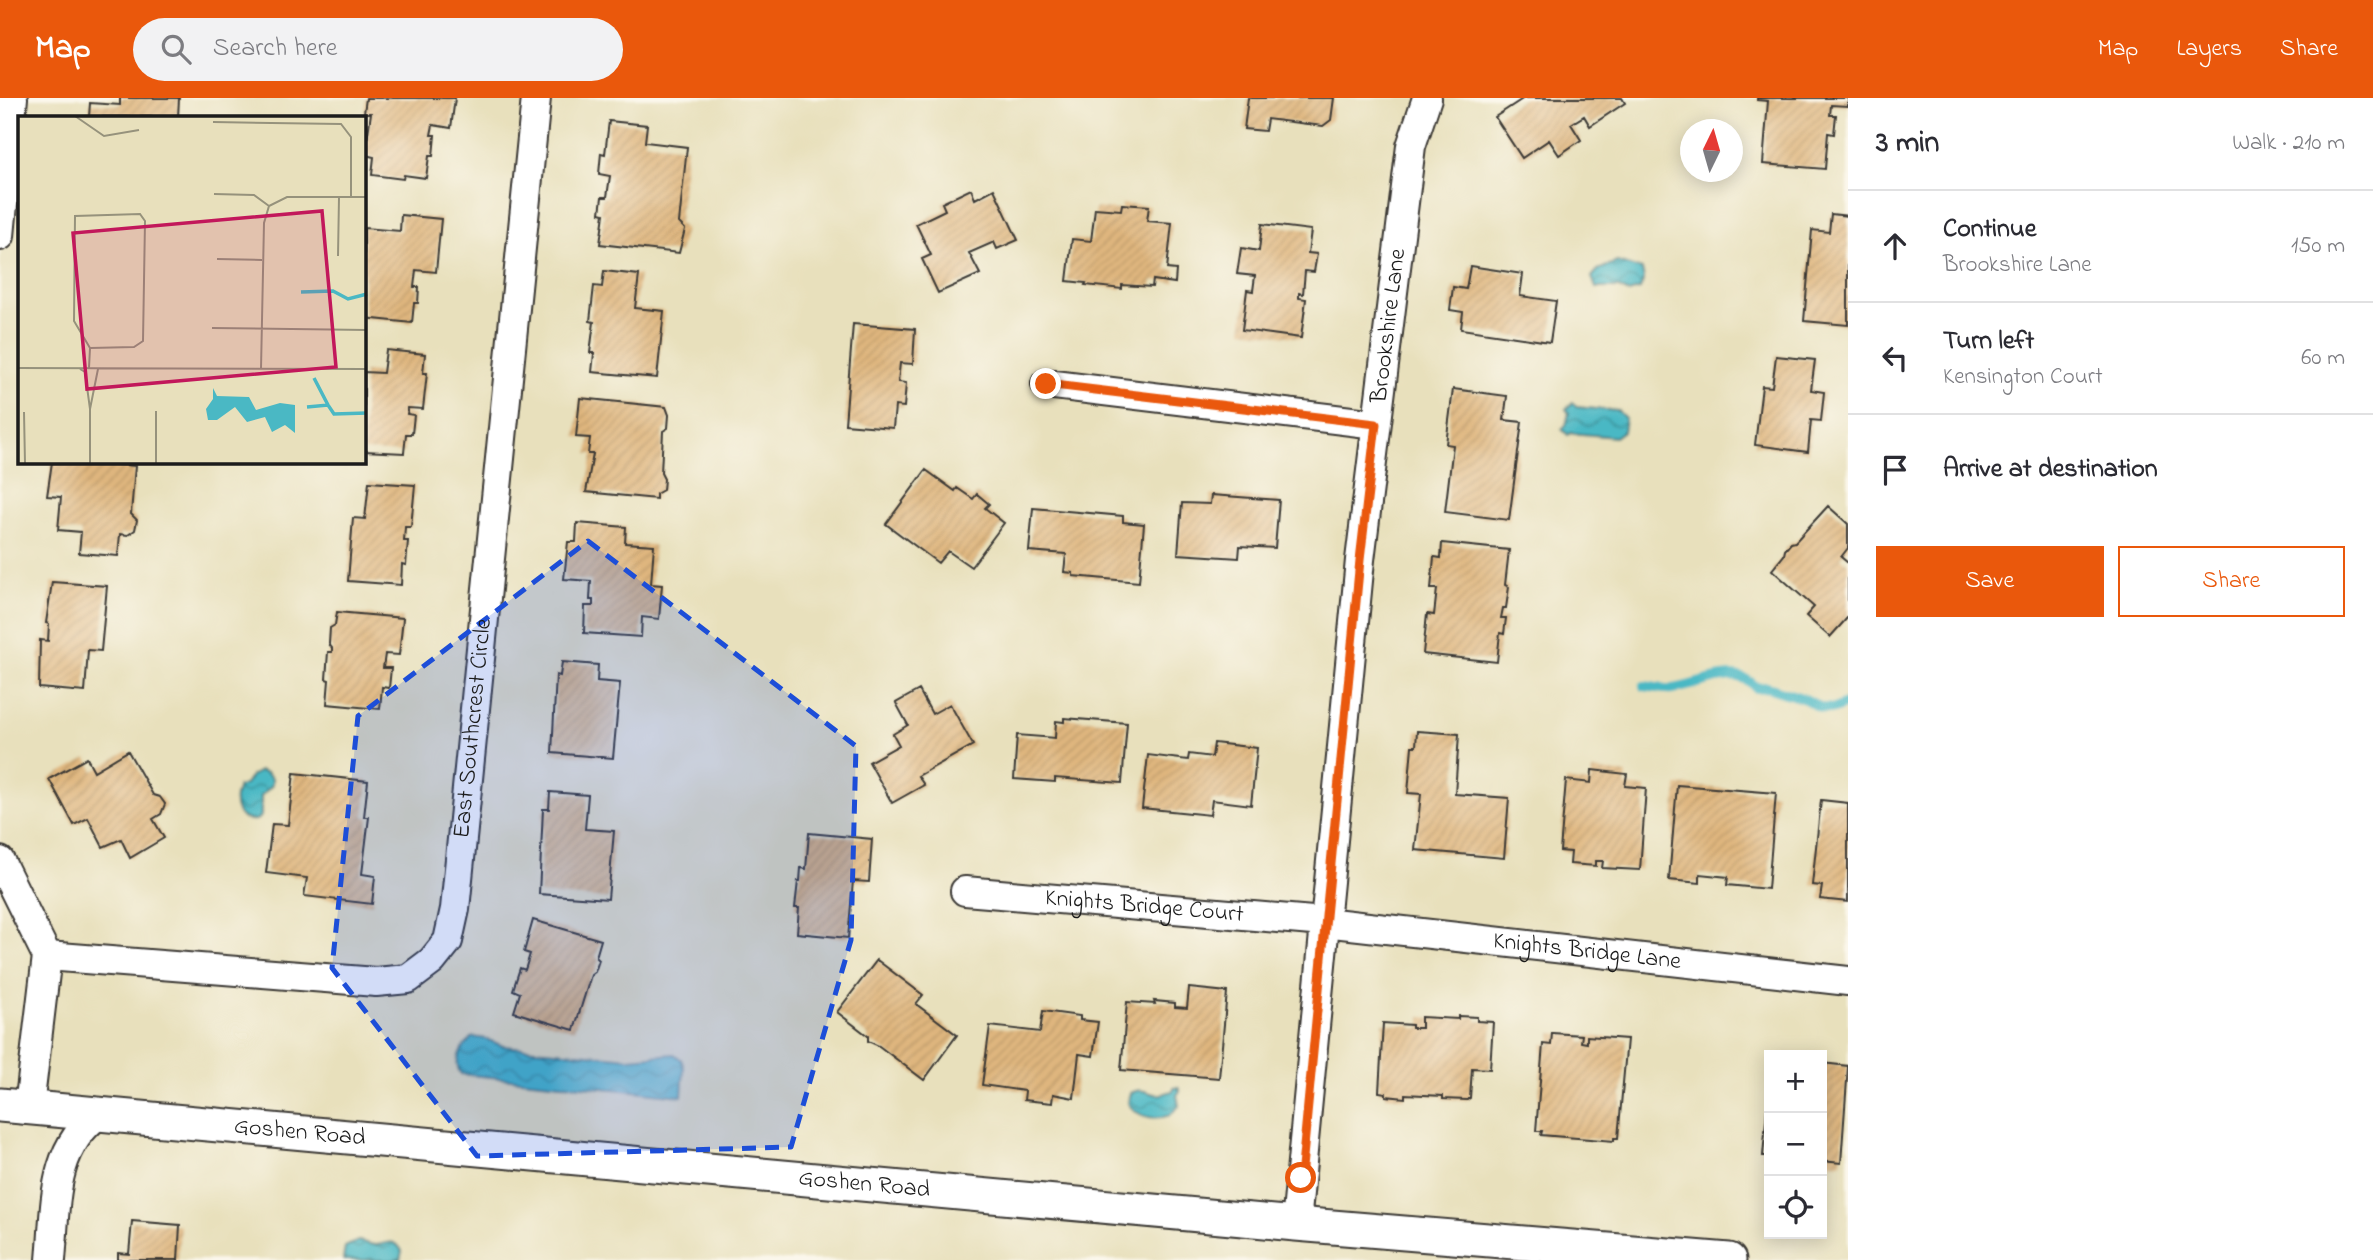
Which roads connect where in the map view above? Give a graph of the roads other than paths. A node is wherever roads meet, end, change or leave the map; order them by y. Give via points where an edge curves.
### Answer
1 (13, 98) edge
2 (536, 98) edge
3 (1427, 98) edge
4 (0, 236) edge
5 (1046, 384) dead end
6 (1376, 424) junction
7 (0, 861) edge
8 (965, 891) dead end
9 (1324, 922) junction
10 (47, 956) junction
11 (1848, 981) edge
12 (15, 1106) edge
13 (99, 1114) junction
14 (1296, 1224) junction
15 (51, 1260) edge
16 (1729, 1260) edge

1 - 4 street
2 - 10 street, East Southcrest Circle via 456,909 448,941 408,979 376,982
3 - 6 street, Brookshire Lane via 1411,146
5 - 6 street
6 - 9 street, Brookshire Lane
7 - 10 street
8 - 9 street, Knights Bridge Court
9 - 11 street, Knights Bridge Lane
9 - 14 street, Brookshire Lane
10 - 12 street
12 - 13 street, Goshen Road
13 - 14 street, Goshen Road
13 - 15 street via 86,1123 60,1169
14 - 16 street, Goshen Road

